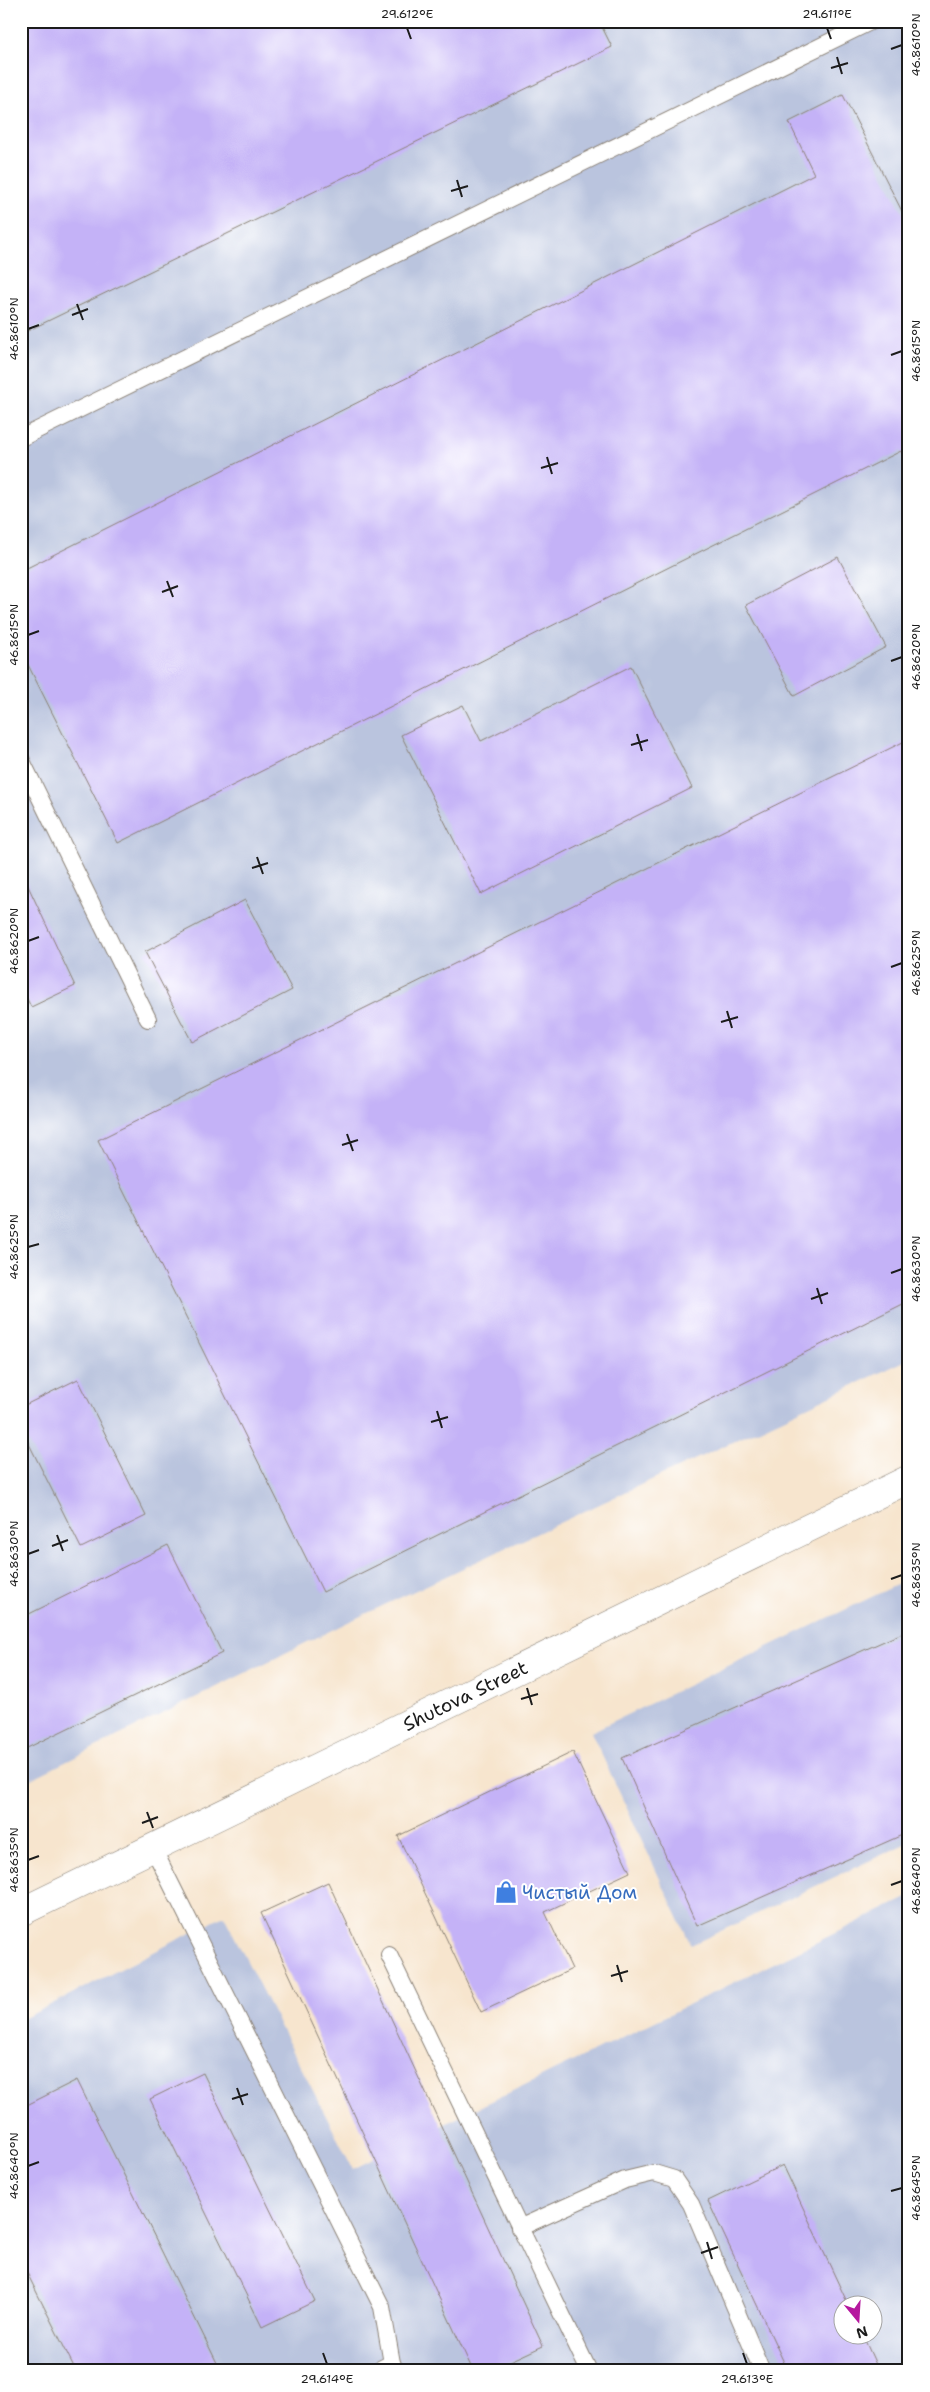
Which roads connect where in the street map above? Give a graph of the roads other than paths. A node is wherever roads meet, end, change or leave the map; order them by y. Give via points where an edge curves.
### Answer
1 (871, 22) edge
2 (21, 438) edge
3 (21, 759) edge
4 (148, 1019) dead end
5 (909, 1479) edge
6 (153, 1848) junction
7 (21, 1912) edge
8 (389, 1955) dead end
9 (519, 2228) junction
10 (394, 2367) edge
11 (376, 2371) edge
12 (589, 2371) edge
13 (762, 2371) edge

1 - 2 lane
3 - 4 lane
5 - 6 street, Shutova Street
6 - 7 street, Shutova Street
6 - 10 lane via 382,2307
8 - 9 lane
9 - 12 lane
9 - 13 lane via 626,2180 654,2174 674,2179 691,2204
10 - 11 lane

